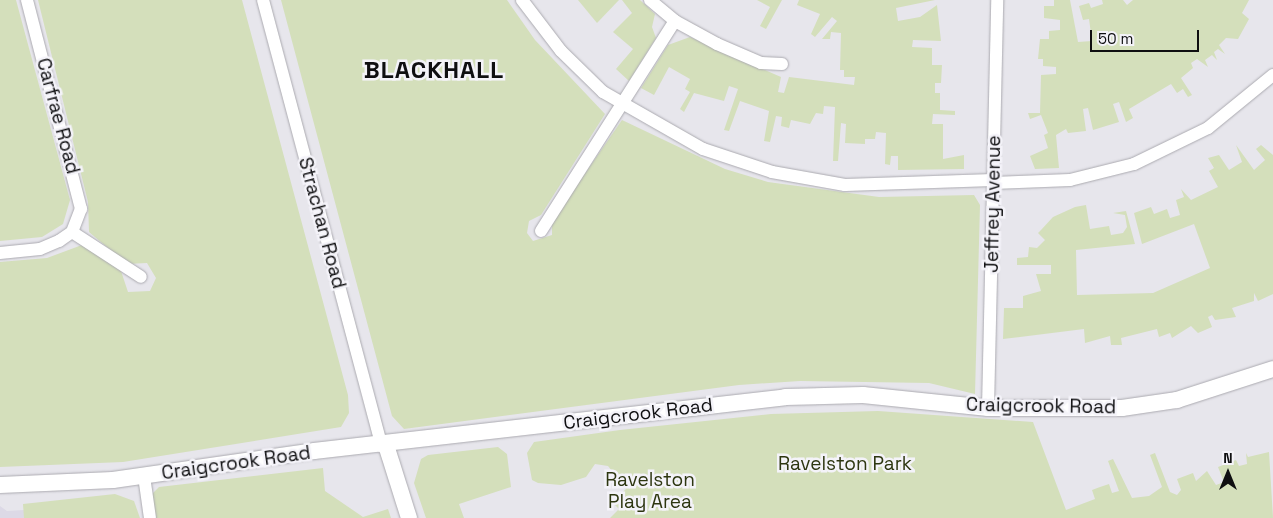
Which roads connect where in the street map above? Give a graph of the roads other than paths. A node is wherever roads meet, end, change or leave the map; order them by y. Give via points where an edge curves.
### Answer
1 (27, 0) edge
2 (263, 0) edge
3 (522, 0) edge
4 (650, 0) edge
5 (997, 0) edge
6 (675, 21) junction
7 (782, 64) dead end
8 (1273, 75) edge
9 (621, 105) junction
10 (993, 182) junction
11 (541, 231) dead end
12 (72, 232) junction
13 (0, 253) edge
14 (141, 277) dead end
15 (1273, 369) edge
16 (988, 408) junction
17 (384, 445) junction
18 (144, 476) junction
19 (0, 485) edge
20 (150, 518) edge
21 (408, 518) edge

1 - 12 street, Carfrae Road via 80,198 80,217
2 - 17 street, Strachan Road
3 - 9 street via 560,51
4 - 6 street
5 - 10 street, Jeffrey Avenue
6 - 7 street via 745,58
6 - 9 street
8 - 10 street via 1208,128 1134,164 1070,180
9 - 10 street via 703,149 808,180 886,187
9 - 11 street
10 - 16 street, Jeffrey Avenue
12 - 13 street via 40,249
12 - 14 street
15 - 16 street, Craigcrook Road via 1209,392 1151,405
16 - 17 street, Craigcrook Road via 863,395 785,397
17 - 18 street, Craigcrook Road
17 - 21 street
18 - 19 street, Craigcrook Road
18 - 20 street

